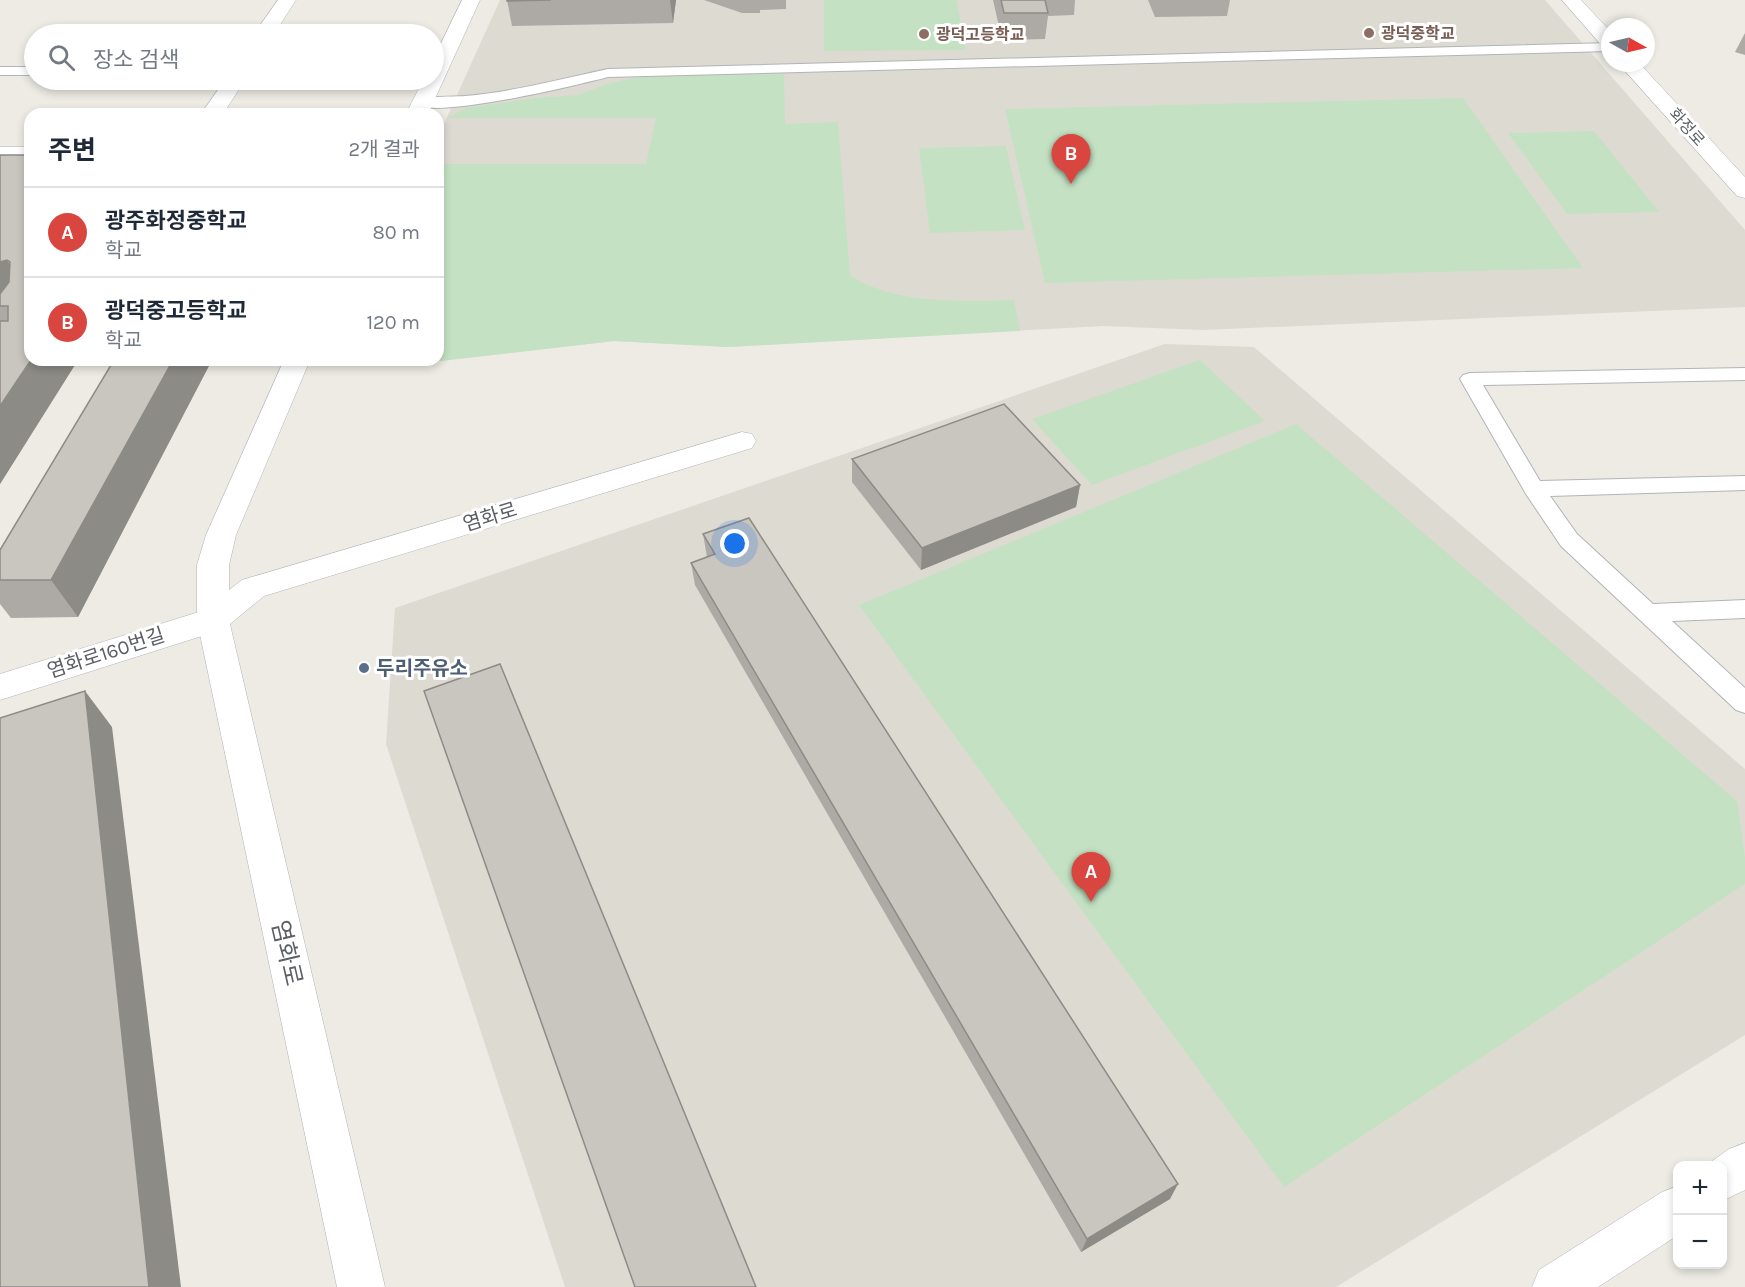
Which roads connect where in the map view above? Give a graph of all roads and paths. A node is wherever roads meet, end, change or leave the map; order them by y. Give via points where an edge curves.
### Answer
1 (287, 0) edge
2 (471, 0) edge
3 (1571, 0) edge
4 (271, 24) edge
5 (1601, 35) edge
6 (1601, 45) edge
7 (444, 57) edge
8 (0, 71) edge
9 (24, 71) edge
10 (1636, 72) edge
11 (228, 90) edge
12 (428, 90) edge
13 (216, 108) edge
14 (420, 108) edge
15 (0, 154) edge
16 (24, 154) edge
17 (1745, 191) edge
18 (294, 366) edge
19 (1745, 374) edge
20 (742, 441) dead end
21 (1745, 483) edge
22 (1534, 489) junction
23 (1745, 609) edge
24 (1647, 613) junction
25 (213, 620) junction
26 (0, 687) edge
27 (1745, 703) edge
28 (1745, 1165) edge
29 (1727, 1176) edge
30 (1673, 1211) edge
31 (361, 1287) edge
32 (1556, 1287) edge

1 - 4 street
2 - 7 street
3 - 5 street
6 - 14 lane via 608,73 511,95
8 - 9 lane
10 - 17 street, 화정로
11 - 13 street
12 - 14 street
15 - 16 street
18 - 25 street, 염화로 via 220,535 213,566
19 - 22 lane via 1470,379
20 - 25 street, 염화로 via 253,588
21 - 22 lane
22 - 24 lane via 1569,540
23 - 24 lane
24 - 27 lane
25 - 26 street, 염화로160번길
25 - 31 street, 염화로
28 - 29 street
30 - 32 street

